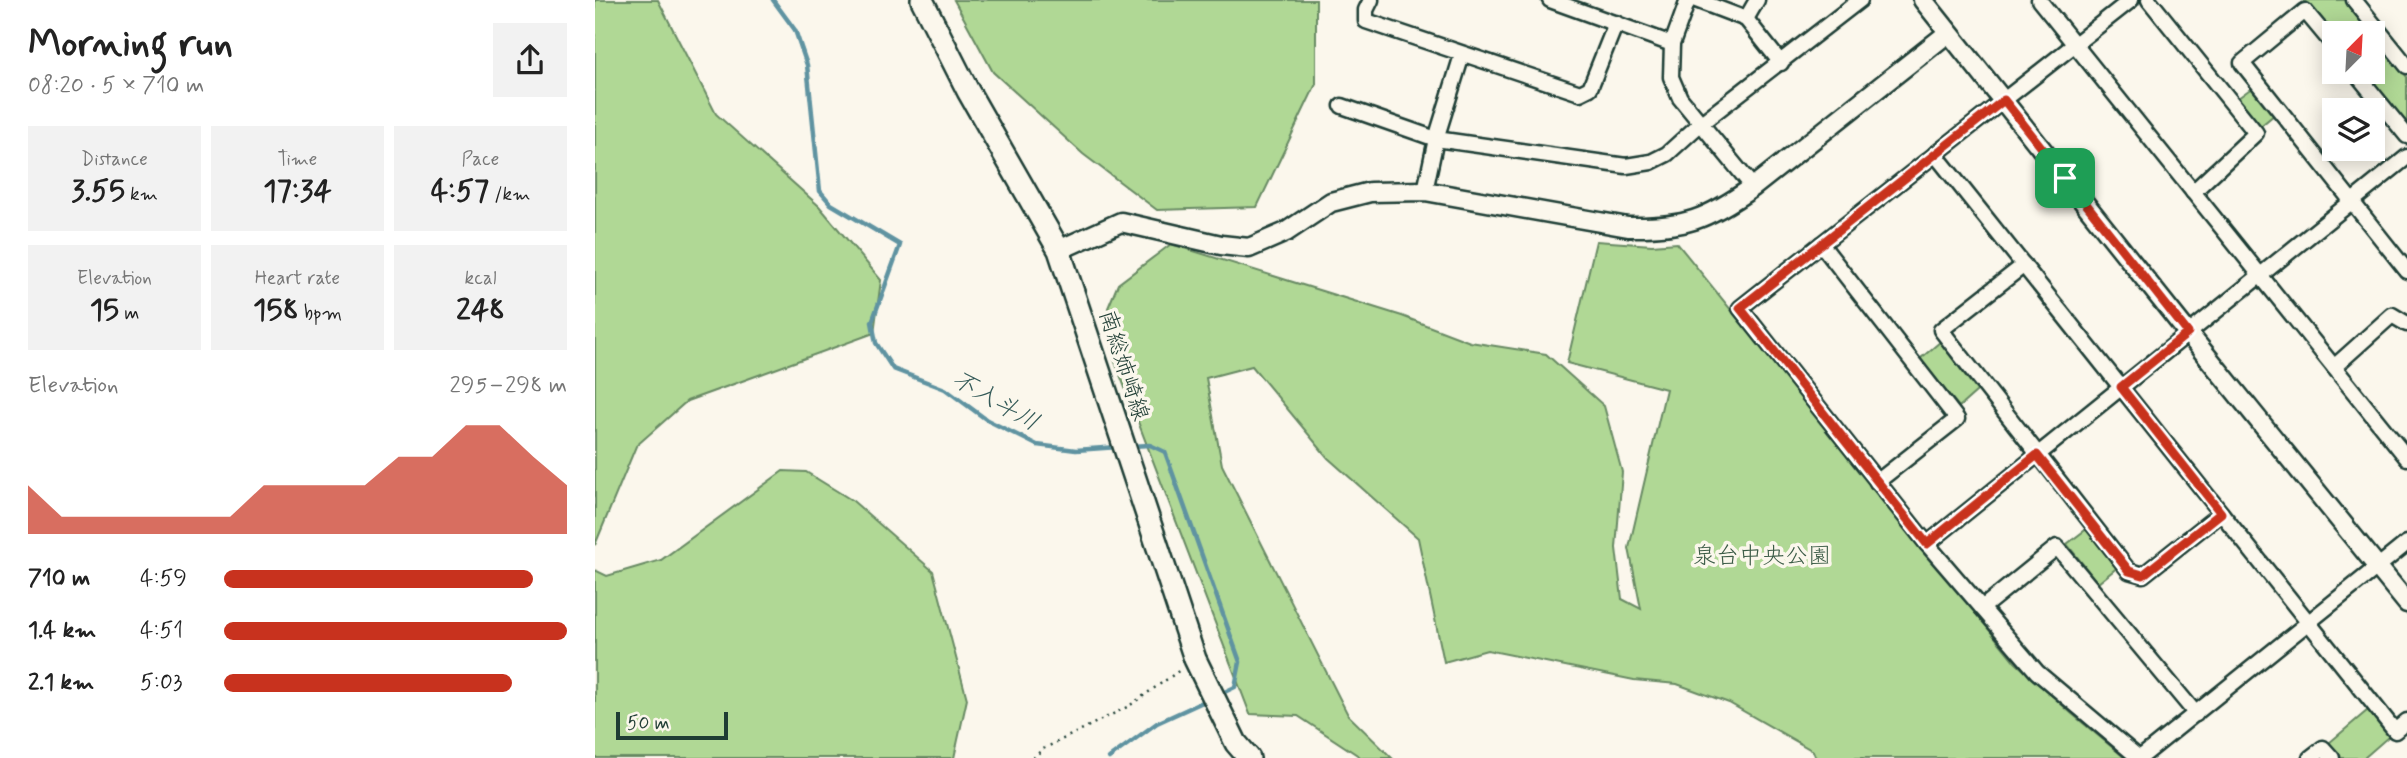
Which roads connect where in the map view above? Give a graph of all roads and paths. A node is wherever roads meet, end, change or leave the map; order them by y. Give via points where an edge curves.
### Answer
1 (922, 0) edge
2 (1371, 0) edge
3 (1550, 0) edge
4 (1688, 0) edge
5 (1696, 0) edge
6 (1757, 0) edge
7 (1860, 0) edge
8 (1923, 0) edge
9 (2039, 0) edge
10 (2131, 0) edge
11 (2149, 0) edge
12 (2354, 0) edge
13 (1746, 19) junction
14 (1616, 23) junction
15 (2322, 31) edge
16 (1948, 33) junction
17 (1672, 44) junction
18 (2075, 44) junction
19 (1462, 55) junction
20 (1781, 63) junction
21 (2407, 66) edge
22 (2365, 84) edge
23 (2004, 100) junction
24 (1342, 106) dead end
25 (1700, 124) junction
26 (2407, 136) edge
27 (1436, 139) junction
28 (1935, 154) junction
29 (2407, 156) edge
30 (1753, 187) junction
31 (1425, 191) junction
32 (2193, 192) junction
33 (2351, 202) junction
34 (1821, 244) junction
35 (1059, 250) junction
36 (2024, 265) junction
37 (2407, 271) edge
38 (2260, 275) junction
39 (2407, 324) edge
40 (2188, 333) junction
41 (2334, 367) junction
42 (2121, 387) junction
43 (2037, 455) junction
44 (2407, 458) edge
45 (1877, 481) junction
46 (2221, 513) junction
47 (2407, 543) edge
48 (1927, 544) junction
49 (2378, 566) junction
50 (2407, 603) edge
51 (1982, 608) junction
52 (2309, 622) junction
53 (1195, 659) junction
54 (2196, 713) junction
55 (2407, 721) edge
56 (1033, 758) edge
57 (1249, 758) edge
58 (2140, 758) edge
59 (2311, 758) edge
60 (2332, 758) edge

1 - 35 main road, 南総姉崎線
2 - 19 street via 1366,21
3 - 14 street
4 - 17 street
5 - 13 street
6 - 13 street
7 - 20 street
8 - 16 street
9 - 18 street
10 - 18 street
11 - 32 street via 2256,133
12 - 21 street
13 - 20 street
14 - 17 street
14 - 19 street via 1590,88 1580,93
15 - 33 street via 2305,11 2242,63
16 - 23 street
16 - 30 street
17 - 25 street via 1671,77
18 - 23 street
18 - 32 street
19 - 27 street
20 - 25 street
22 - 26 street
23 - 28 street
23 - 40 street
24 - 27 street
25 - 27 street via 1667,154 1626,166
25 - 30 street
27 - 31 street
28 - 34 street
28 - 36 street
29 - 33 street
30 - 31 street via 1721,209 1688,223 1661,227 1628,227
31 - 35 street via 1370,192 1331,202 1286,232 1249,248 1121,222
32 - 38 street
33 - 37 street
33 - 38 street
34 - 45 street via 1957,419
34 - 45 street via 1740,308
35 - 53 main road, 南総姉崎線
36 - 42 street
36 - 43 street via 1941,330
38 - 40 street
38 - 41 street
39 - 41 street via 2392,315
40 - 42 street
40 - 49 street
41 - 44 street
42 - 43 street
42 - 46 street
43 - 46 street via 2129,571 2143,575
43 - 48 street
45 - 48 street
46 - 52 street
47 - 49 street
48 - 51 street
49 - 50 street
49 - 52 street
51 - 54 street via 2057,547
51 - 58 street via 2037,672
52 - 54 street
52 - 55 street via 2395,731
53 - 56 path via 1129,706
53 - 57 main road, 南総姉崎線 via 1236,744
54 - 58 street
59 - 60 street via 2323,748

